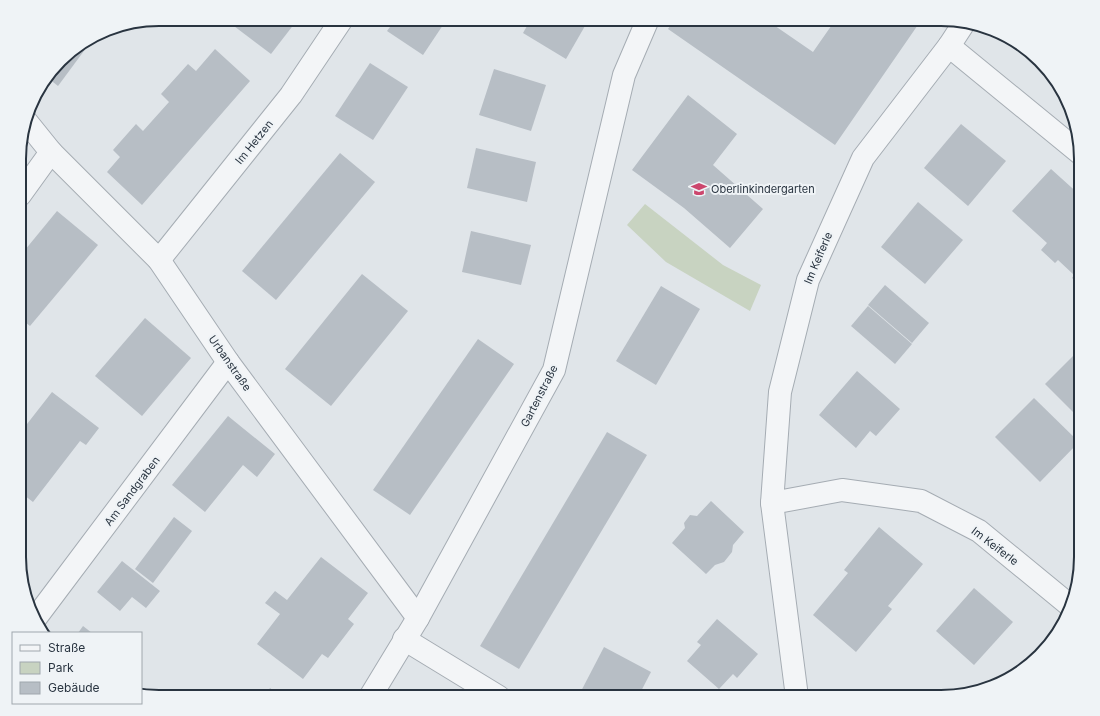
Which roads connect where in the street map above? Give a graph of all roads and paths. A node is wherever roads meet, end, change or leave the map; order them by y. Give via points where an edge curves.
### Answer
1 (337, 26) edge
2 (645, 26) edge
3 (961, 28) edge
4 (949, 46) junction
5 (30, 126) edge
6 (1074, 148) edge
7 (52, 152) junction
8 (26, 187) edge
9 (159, 260) junction
10 (228, 362) junction
11 (772, 503) junction
12 (1066, 602) edge
13 (39, 614) edge
14 (418, 618) junction
15 (404, 639) junction
16 (374, 690) edge
17 (488, 690) edge
18 (797, 690) edge

1 - 9 street, Im Hetzen via 291,95
2 - 14 street, Gartenstraße via 624,75 554,370
3 - 4 street, Im Keiferle
4 - 6 street
4 - 11 street, Im Keiferle via 863,158 808,280 780,392
5 - 7 street, Urbanstraße
7 - 8 street
7 - 9 street, Urbanstraße
9 - 10 street, Urbanstraße
10 - 13 street, Am Sandgraben
10 - 14 street, Urbanstraße
11 - 12 street, Im Keiferle via 842,490 921,501 979,531
11 - 18 street, Im Keiferle
14 - 15 street, Gartenstraße
15 - 16 street, Gartenstraße
15 - 17 street

